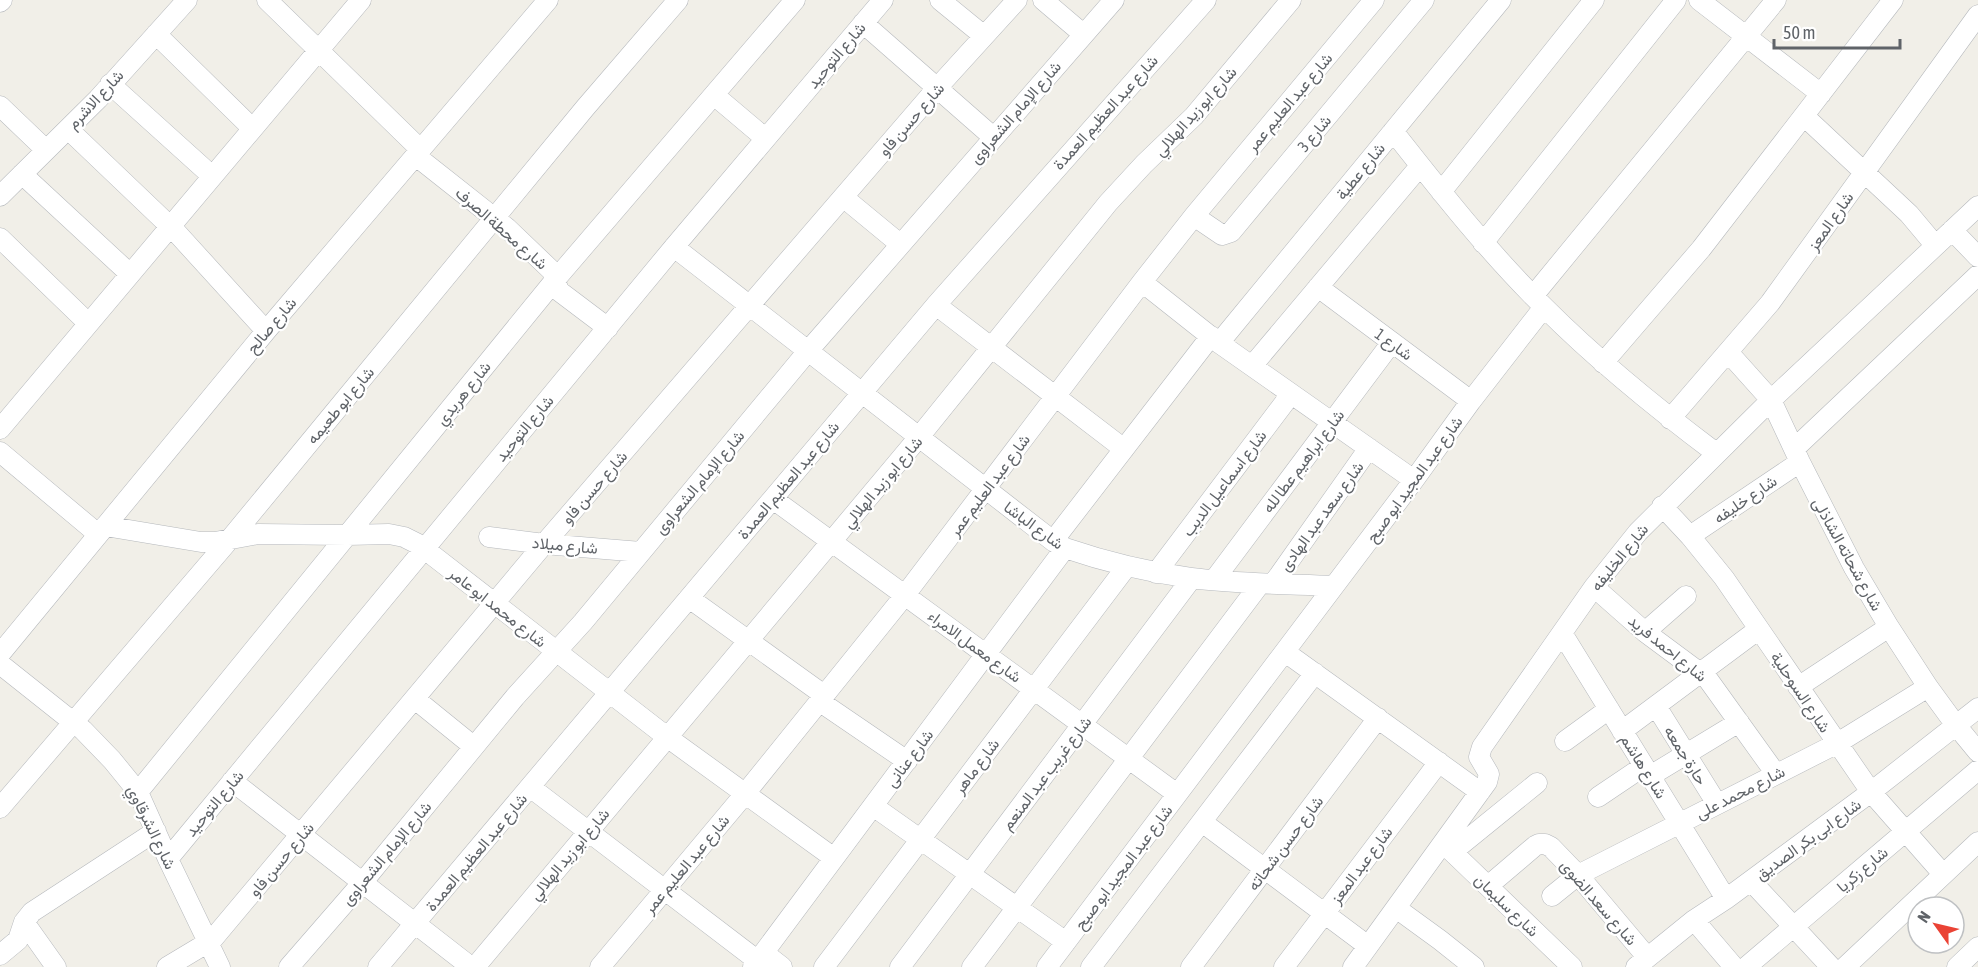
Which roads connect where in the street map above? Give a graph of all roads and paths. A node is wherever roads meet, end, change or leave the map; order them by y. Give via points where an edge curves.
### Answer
1 (187, 0) edge
2 (267, 0) edge
3 (361, 0) edge
4 (548, 0) edge
5 (678, 0) edge
6 (795, 0) edge
7 (883, 0) edge
8 (940, 0) edge
9 (1017, 0) edge
10 (1043, 0) edge
11 (1114, 0) edge
12 (1206, 0) edge
13 (1291, 0) edge
14 (1374, 0) edge
15 (1424, 0) edge
16 (1501, 0) edge
17 (1594, 0) edge
18 (1676, 0) edge
19 (1699, 0) edge
20 (1776, 0) edge
21 (1893, 0) edge
22 (1978, 15) edge
23 (863, 23) junction
24 (156, 34) junction
25 (1083, 34) junction
26 (984, 36) junction
27 (1747, 36) junction
28 (318, 50) junction
29 (110, 84) junction
30 (937, 88) junction
31 (1821, 94) junction
32 (714, 95) junction
33 (0, 106) edge
34 (1804, 116) junction
35 (252, 128) junction
36 (68, 129) junction
37 (1393, 131) junction
38 (993, 137) junction
39 (765, 138) junction
40 (46, 150) junction
41 (418, 153) junction
42 (1420, 166) junction
43 (1864, 172) junction
44 (22, 174) junction
45 (212, 176) junction
46 (1441, 192) junction
47 (0, 196) edge
48 (843, 197) junction
49 (1978, 206) edge
50 (1194, 216) junction
51 (495, 218) junction
52 (170, 226) junction
53 (1952, 230) junction
54 (0, 237) edge
55 (1483, 243) junction
56 (900, 244) junction
57 (1935, 245) junction
58 (674, 247) junction
59 (1978, 257) edge
60 (130, 274) junction
61 (1978, 275) edge
62 (555, 280) junction
63 (1142, 282) junction
64 (1318, 287) junction
65 (1539, 302) junction
66 (749, 305) junction
67 (936, 305) junction
68 (88, 323) junction
69 (608, 328) junction
70 (266, 331) junction
71 (1215, 339) junction
72 (1392, 342) junction
73 (993, 349) junction
74 (808, 351) junction
75 (1728, 352) junction
76 (1603, 363) junction
77 (1252, 366) junction
78 (862, 393) junction
79 (1291, 394) junction
80 (1055, 396) junction
81 (1771, 400) junction
82 (1471, 401) junction
83 (1670, 419) junction
84 (1332, 422) junction
85 (0, 429) edge
86 (920, 438) junction
87 (1369, 448) junction
88 (1124, 449) junction
89 (0, 452) edge
90 (1716, 453) junction
91 (1797, 455) junction
92 (1414, 480) junction
93 (986, 489) junction
94 (773, 499) junction
95 (1662, 506) junction
96 (101, 530) junction
97 (347, 535) junction
98 (1690, 536) junction
99 (489, 537) dead end
100 (230, 539) junction
101 (832, 542) junction
102 (544, 544) junction
103 (1059, 545) junction
104 (424, 549) junction
105 (641, 552) junction
106 (1127, 566) junction
107 (1156, 573) junction
108 (1192, 578) junction
109 (1214, 580) junction
110 (1267, 584) junction
111 (1334, 586) junction
112 (1594, 586) junction
113 (905, 595) junction
114 (1686, 596) dead end
115 (690, 598) junction
116 (494, 603) junction
117 (1889, 627) junction
118 (1759, 629) junction
119 (1645, 632) junction
120 (1562, 633) junction
121 (748, 640) junction
122 (556, 651) junction
123 (1285, 652) junction
124 (0, 654) edge
125 (986, 654) junction
126 (0, 664) edge
127 (1701, 672) junction
128 (1315, 674) junction
129 (1798, 687) junction
130 (1928, 687) junction
131 (1034, 689) junction
132 (610, 693) junction
133 (822, 698) junction
134 (415, 699) junction
135 (1656, 706) junction
136 (1978, 708) edge
137 (1609, 709) junction
138 (1378, 718) junction
139 (73, 721) junction
140 (1738, 722) junction
141 (1082, 724) junction
142 (1955, 724) junction
143 (1622, 731) junction
144 (667, 737) junction
145 (1565, 741) dead end
146 (1836, 744) junction
147 (473, 746) junction
148 (1978, 752) edge
149 (1686, 754) junction
150 (1129, 759) junction
151 (907, 761) junction
152 (1438, 762) junction
153 (1978, 770) edge
154 (1647, 771) junction
155 (1776, 774) junction
156 (232, 781) junction
157 (1537, 783) dead end
158 (530, 787) junction
159 (138, 792) junction
160 (1480, 792) junction
161 (1871, 792) junction
162 (1177, 794) junction
163 (744, 795) junction
164 (1598, 797) dead end
165 (1717, 804) junction
166 (873, 806) junction
167 (0, 808) edge
168 (1202, 822) junction
169 (1679, 823) junction
170 (156, 831) junction
171 (588, 831) junction
172 (1906, 832) junction
173 (301, 836) junction
174 (920, 840) junction
175 (1978, 842) edge
176 (1448, 848) junction
177 (834, 858) junction
178 (168, 859) junction
179 (1265, 869) junction
180 (970, 874) junction
181 (1943, 874) junction
182 (1578, 875) junction
183 (1751, 881) junction
184 (362, 883) junction
185 (1488, 886) junction
186 (664, 889) junction
187 (1552, 896) dead end
188 (1726, 899) junction
189 (1017, 908) junction
190 (1396, 908) junction
191 (1324, 914) junction
192 (1694, 920) junction
193 (24, 922) junction
194 (415, 925) junction
195 (1794, 927) junction
196 (1066, 942) junction
197 (208, 944) junction
198 (1368, 946) junction
199 (1978, 947) edge
200 (0, 955) edge
201 (758, 960) edge
202 (1641, 962) edge
203 (1102, 963) edge
204 (56, 967) edge
205 (167, 967) edge
206 (220, 967) edge
207 (289, 967) edge
208 (378, 967) edge
209 (473, 967) edge
210 (600, 967) edge
211 (782, 967) edge
212 (824, 967) edge
213 (900, 967) edge
214 (972, 967) edge
215 (1047, 967) edge
216 (1191, 967) edge
217 (1284, 967) edge
218 (1353, 967) edge
219 (1474, 967) edge
220 (1572, 967) edge
221 (1734, 967) edge
222 (1746, 967) edge
223 (1831, 967) edge
224 (1845, 967) edge
225 (1957, 967) edge

1 - 24 street, شارع الاشرم
2 - 28 street, شارع محطة الصرف
3 - 28 street
4 - 41 street, شارع صالح
5 - 51 street, شارع ابو طعيمه
6 - 32 street, شارع هريدي
7 - 23 street, شارع التوحيد
8 - 26 street
9 - 26 street, شارع حسن فاو
10 - 25 street
11 - 25 street, شارع الإمام الشعراوى
12 - 67 street, شارع عبد العظيم العمدة
13 - 73 street, شارع ابو زيد الهلالي via 1194,116 1108,203
14 - 50 street, شارع عبد العليم عمر
15 - 50 street, شارع 3 via 1231,232 1222,236
16 - 37 street, شارع عطية
17 - 46 street
18 - 55 street
19 - 27 street
20 - 27 street, شارع عبد المجيد ابو صبح
21 - 31 street
22 - 43 street, شارع المعز
23 - 30 street
23 - 39 street, شارع التوحيد
24 - 29 street, شارع الاشرم
24 - 35 street
25 - 38 street, شارع الإمام الشعراوى
26 - 30 street, شارع حسن فاو
27 - 31 street
27 - 65 street, شارع عبد المجيد ابو صبح
28 - 35 street
28 - 41 street, شارع محطة الصرف
29 - 36 street, شارع الاشرم
29 - 45 street
30 - 38 street
30 - 48 street, شارع حسن فاو
31 - 34 street
32 - 39 street
32 - 62 street, شارع هريدي
33 - 40 street
34 - 43 street
34 - 76 street via 1701,249
35 - 45 street
36 - 40 street, شارع الاشرم
36 - 52 street
37 - 42 street
37 - 71 street, شارع عطية
38 - 56 street, شارع الإمام الشعراوى
39 - 58 street, شارع التوحيد
40 - 44 street, شارع الاشرم
41 - 51 street, شارع محطة الصرف
41 - 70 street, شارع صالح
42 - 46 street
42 - 64 street
43 - 57 street
43 - 75 street, شارع المعز via 1770,303
44 - 47 street, شارع الاشرم
44 - 60 street
45 - 52 street
46 - 55 street
48 - 56 street
48 - 66 street, شارع حسن فاو
49 - 53 street, شارع الخليفه
50 - 63 street, شارع عبد العليم عمر
51 - 62 street, شارع محطة الصرف via 550,269
51 - 100 street, شارع ابو طعيمه
52 - 60 street
52 - 70 street
53 - 57 street, شارع الخليفه
53 - 59 street
54 - 68 street
55 - 65 street
56 - 74 street, شارع الإمام الشعراوى
57 - 81 street, شارع الخليفه
58 - 66 street, شارع الباشا
58 - 69 street, شارع التوحيد
60 - 68 street
61 - 91 street, شارع خليفه
62 - 69 street, شارع محطة الصرف via 559,291
62 - 97 street, شارع هريدي
63 - 71 street
63 - 80 street, شارع عبد العليم عمر
64 - 72 street, شارع 1
64 - 77 street
65 - 76 street
65 - 82 street, شارع عبد المجيد ابو صبح
66 - 74 street, شارع الباشا
66 - 102 street, شارع حسن فاو
67 - 73 street
67 - 78 street, شارع عبد العظيم العمدة
68 - 85 street
69 - 104 street, شارع التوحيد
70 - 96 street, شارع صالح
71 - 77 street
71 - 88 street, شارع عنانى
72 - 82 street, شارع 1
72 - 84 street, شارع ابراهيم عطا لله
73 - 80 street
73 - 86 street, شارع ابو زيد الهلالي
74 - 78 street, شارع الباشا
74 - 105 street, شارع الإمام الشعراوى
75 - 81 street, شارع شحاته الشاذلى
75 - 83 street, شارع المعز
76 - 83 street
77 - 79 street
78 - 86 street, شارع الباشا
78 - 94 street, شارع عبد العظيم العمدة
79 - 84 street
79 - 107 street, شارع اسماعيل الديب
80 - 88 street
80 - 93 street, شارع عبد العليم عمر
81 - 90 street, شارع الخليفه
81 - 91 street, شارع شحاته الشاذلى
82 - 92 street, شارع عبد المجيد ابو صبح
83 - 90 street
84 - 87 street
84 - 109 street, شارع ابراهيم عطا لله
86 - 93 street, شارع الباشا
86 - 101 street, شارع ابو زيد الهلالي
87 - 92 street
87 - 110 street, شارع سعد عبد الهادى
88 - 103 street, شارع عنانى
89 - 96 street
90 - 95 street, شارع الخليفه
91 - 98 street, شارع خليفه
91 - 117 street, شارع شحاته الشاذلى via 1854,568
92 - 111 street, شارع عبد المجيد ابو صبح
93 - 103 street, شارع الباشا
93 - 113 street, شارع عبد العليم عمر
94 - 101 street, شارع معمل الامراء
94 - 115 street, شارع عبد العظيم العمدة
95 - 98 street, شارع السوحلية
95 - 112 street, شارع الخليفه
96 - 100 street, شارع محمد ابو عامر via 201,543
96 - 124 street, شارع صالح
97 - 100 street, شارع محمد ابو عامر via 258,534
97 - 104 street, شارع محمد ابو عامر via 397,535
97 - 159 street, شارع هريدي
98 - 118 street, شارع السوحلية
99 - 102 street, شارع ميلاد
100 - 139 street, شارع ابو طعيمه
101 - 113 street, شارع معمل الامراء
101 - 121 street, شارع ابو زيد الهلالي
102 - 105 street, شارع ميلاد
102 - 116 street, شارع حسن فاو
103 - 106 street, شارع الباشا
103 - 125 street, شارع عنانى
104 - 116 street, شارع محمد ابو عامر
104 - 156 street, شارع التوحيد
105 - 122 street, شارع الإمام الشعراوى
106 - 107 street, شارع الباشا
106 - 131 street, شارع ماهر
107 - 108 street, شارع الباشا
108 - 109 street, شارع الباشا
108 - 141 street, شارع غريب عبد المنعم
109 - 110 street, شارع الباشا
110 - 111 street, شارع الباشا
110 - 150 street, شارع سعد عبد الهادى
111 - 123 street, شارع عبد المجيد ابو صبح
112 - 119 street, شارع احمد فريد
112 - 120 street, شارع الخليفه
113 - 125 street, شارع معمل الامراء
113 - 133 street, شارع عبد العليم عمر
114 - 119 street
115 - 121 street
115 - 132 street, شارع عبد العظيم العمدة
116 - 122 street, شارع محمد ابو عامر
116 - 134 street, شارع حسن فاو
117 - 129 street
117 - 130 street, شارع شحاته الشاذلى
118 - 127 street
118 - 129 street, شارع السوحلية
119 - 127 street, شارع احمد فريد
120 - 137 street, شارع هاشم
120 - 160 street, شارع الخليفه via 1482,747 1479,757 1489,778
121 - 133 street
121 - 144 street, شارع ابو زيد الهلالي
122 - 132 street, شارع محمد ابو عامر
122 - 147 street, شارع الإمام الشعراوى
123 - 128 street
123 - 162 street, شارع عبد المجيد ابو صبح
125 - 131 street, شارع معمل الامراء
125 - 151 street, شارع عنانى
126 - 139 street, شارع الشرقاوي
127 - 135 street
127 - 140 street, شارع احمد فريد
128 - 138 street
128 - 168 street
129 - 146 street, شارع السوحلية
130 - 142 street, شارع شحاته الشاذلى
130 - 146 street, شارع محمد على
131 - 141 street, شارع معمل الامراء
131 - 174 street, شارع ماهر
132 - 144 street, شارع محمد ابو عامر
132 - 158 street, شارع عبد العظيم العمدة
133 - 151 street
133 - 163 street, شارع عبد العليم عمر
134 - 147 street
134 - 173 street, شارع حسن فاو
135 - 143 street
135 - 149 street, حارة جمعه
136 - 142 street, شارع ابى بكر الصديق
137 - 143 street, شارع هاشم
137 - 145 street
138 - 152 street
138 - 179 street, شارع حسن شحاته
139 - 159 street, شارع الشرقاوي via 103,749
139 - 167 street, شارع ابو طعيمه
140 - 149 street
140 - 155 street, شارع احمد فريد
141 - 150 street, شارع معمل الامراء
141 - 180 street, شارع غريب عبد المنعم
142 - 148 street, شارع شحاته الشاذلى
142 - 161 street, شارع ابى بكر الصديق
143 - 154 street, شارع هاشم
144 - 163 street, شارع محمد ابو عامر
144 - 171 street, شارع ابو زيد الهلالي
146 - 155 street, شارع محمد على
146 - 161 street, شارع السوحلية
147 - 184 street, شارع الإمام الشعراوى
149 - 154 street
149 - 165 street, حارة جمعه
150 - 162 street, شارع معمل الامراء
150 - 189 street, شارع سعد عبد الهادى
151 - 166 street, شارع عنانى
152 - 160 street
152 - 191 street, شارع عبد المعز
153 - 172 street, شارع زكريا
154 - 164 street
154 - 169 street, شارع هاشم
155 - 165 street, شارع محمد على
156 - 173 street
156 - 178 street, شارع التوحيد
157 - 176 street
158 - 171 street
158 - 194 street, شارع عبد العظيم العمدة
159 - 170 street, شارع الشرقاوي
160 - 176 street, شارع الخليفه
161 - 172 street, شارع السوحلية
161 - 183 street, شارع ابى بكر الصديق
162 - 196 street, شارع عبد المجيد ابو صبح
163 - 177 street, شارع محمد ابو عامر
163 - 186 street, شارع عبد العليم عمر
165 - 169 street, شارع محمد على
166 - 174 street
166 - 177 street, شارع عنانى
168 - 179 street
168 - 203 street
169 - 182 street, شارع محمد على
169 - 188 street, شارع هاشم
170 - 178 street, شارع الشرقاوي
170 - 193 street via 32,912
171 - 186 street
171 - 209 street, شارع ابو زيد الهلالي
172 - 181 street, شارع السوحلية
172 - 195 street, شارع زكريا
173 - 184 street
173 - 197 street, شارع حسن فاو
174 - 180 street
174 - 212 street, شارع ماهر
175 - 181 street
176 - 185 street, شارع سليمان
176 - 190 street, شارع الخليفه
177 - 201 street, شارع عنانى
178 - 197 street, شارع الشرقاوي
179 - 191 street
179 - 216 street, شارع حسن شحاته
180 - 189 street
180 - 213 street, شارع غريب عبد المنعم
181 - 224 street
182 - 185 street, شارع سعد الضوى via 1551,847 1539,844
182 - 187 street, شارع محمد على
182 - 202 street, شارع سعد الضوى
183 - 188 street, شارع ابى بكر الصديق
183 - 195 street
184 - 194 street
184 - 207 street, شارع الإمام الشعراوى
185 - 220 street, شارع سليمان
186 - 201 street
186 - 210 street, شارع عبد العليم عمر
188 - 192 street, شارع ابى بكر الصديق
189 - 196 street
189 - 214 street, شارع سعد عبد الهادى
190 - 198 street, شارع الخليفه
190 - 219 street
191 - 198 street
191 - 217 street, شارع عبد المعز
192 - 202 street, شارع ابى بكر الصديق
192 - 221 street
193 - 200 street via 18,940
193 - 204 street
194 - 208 street, شارع عبد العظيم العمدة
194 - 209 street
195 - 222 street, شارع زكريا
195 - 223 street
196 - 215 street, شارع عبد المجيد ابو صبح
197 - 205 street, شارع حسن فاو
197 - 206 street, شارع الشرقاوي
198 - 218 street, شارع الخليفه
199 - 225 street
201 - 211 street

